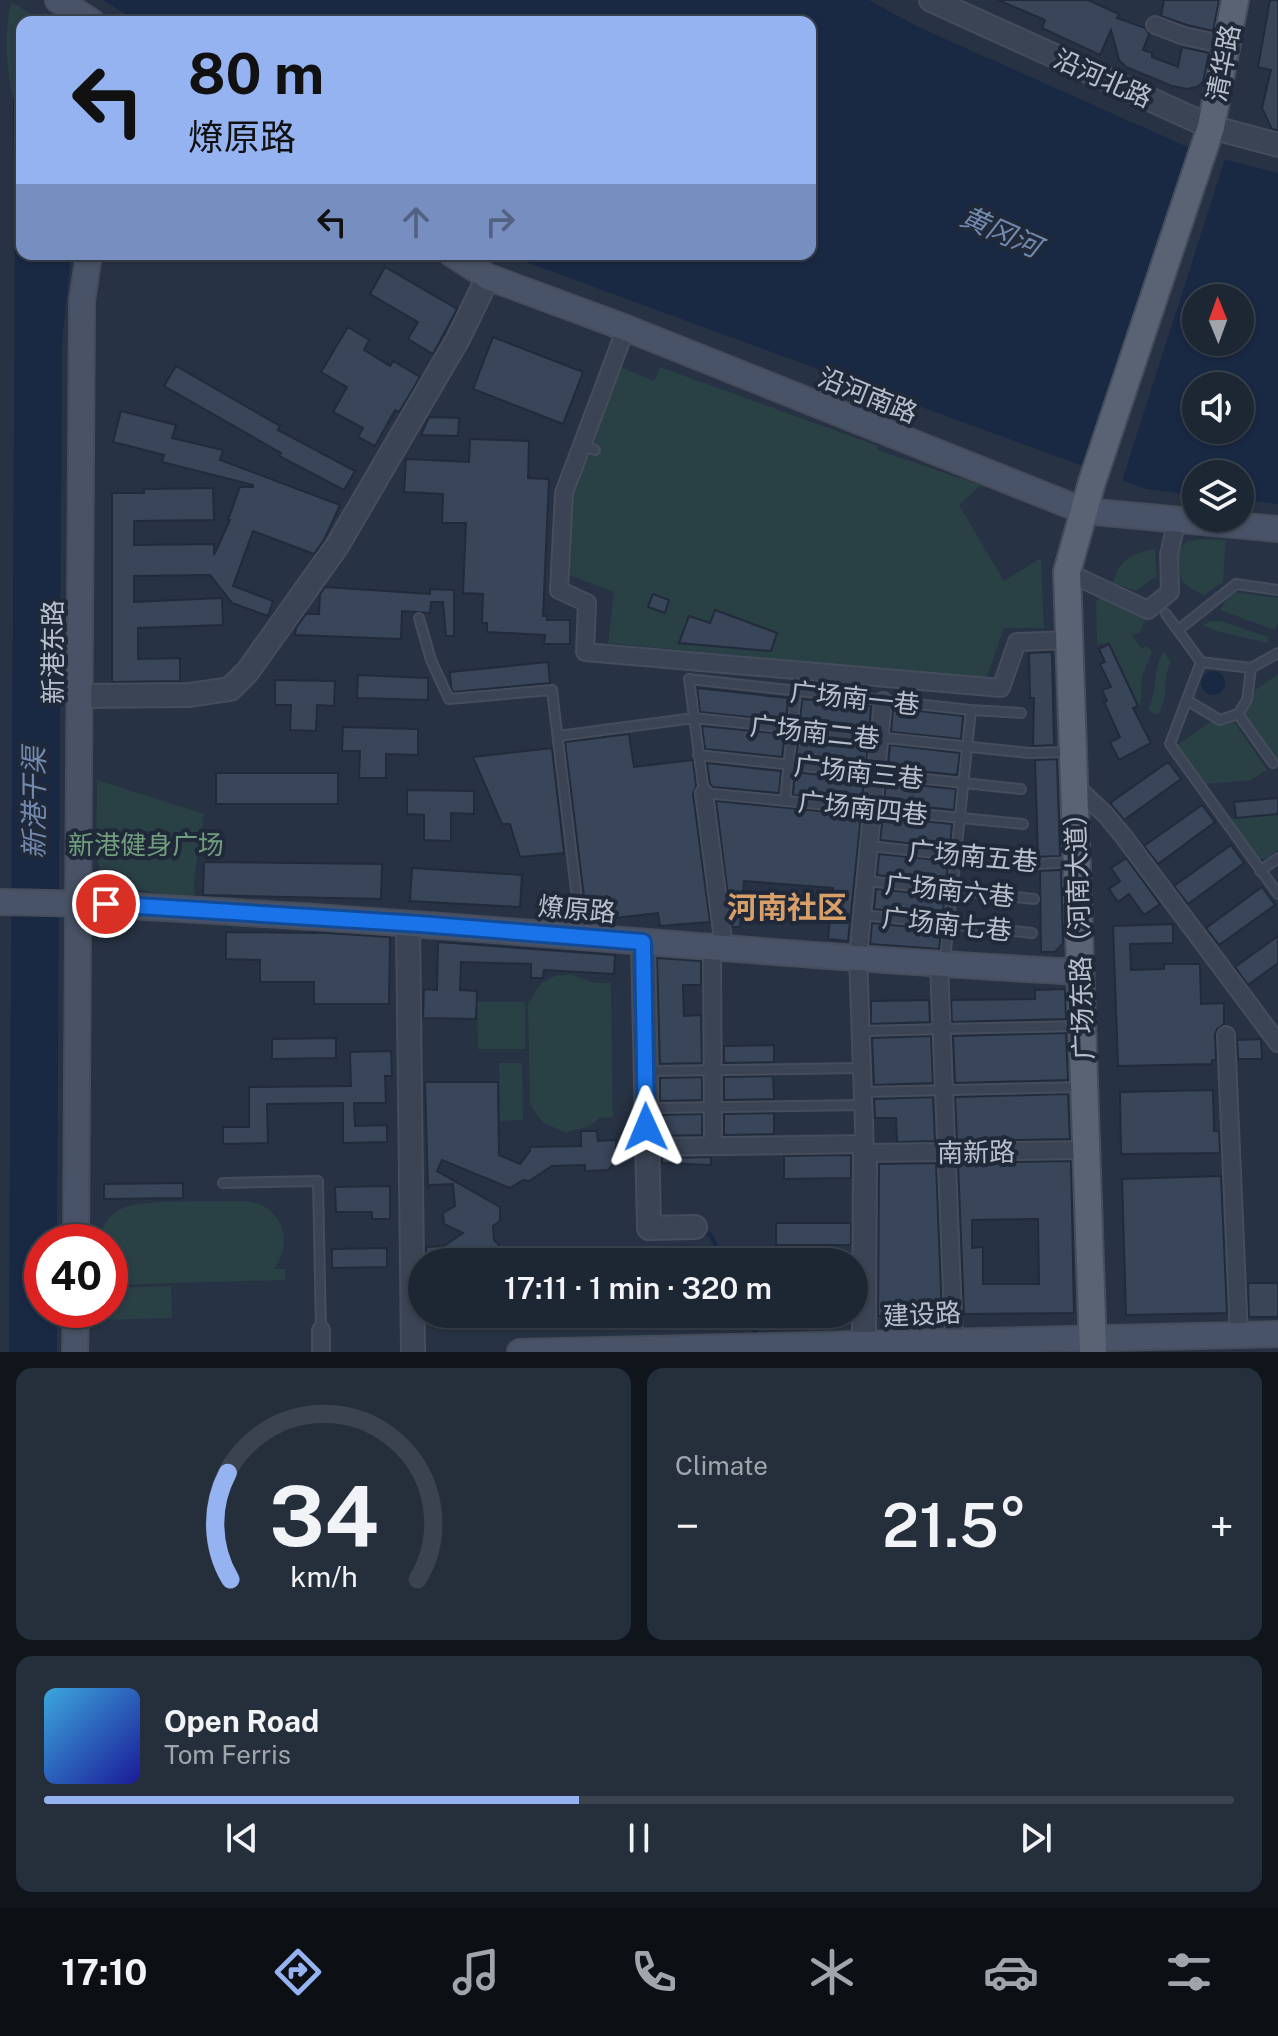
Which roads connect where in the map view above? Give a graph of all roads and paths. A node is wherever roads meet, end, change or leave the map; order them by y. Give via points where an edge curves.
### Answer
1 (58, 0) edge
2 (931, 0) edge
3 (1235, 0) edge
4 (83, 16) edge
5 (1155, 25) dead end
6 (1226, 45) junction
7 (1211, 139) junction
8 (1278, 145) edge
9 (88, 260) edge
10 (461, 260) edge
11 (488, 277) junction
12 (626, 328) junction
13 (1084, 511) junction
14 (1177, 519) junction
15 (1278, 529) edge
16 (1067, 572) junction
17 (1278, 590) edge
18 (1162, 608) junction
19 (419, 618) dead end
20 (1178, 630) junction
21 (1070, 640) junction
22 (1278, 653) edge
23 (1201, 662) junction
24 (1251, 668) junction
25 (796, 692) junction
26 (80, 696) junction
27 (883, 701) junction
28 (1188, 701) junction
29 (971, 710) junction
30 (1021, 713) dead end
31 (1238, 714) junction
32 (694, 718) junction
33 (792, 730) junction
34 (558, 736) junction
35 (879, 739) junction
36 (967, 747) junction
37 (1073, 752) junction
38 (698, 755) junction
39 (1273, 763) dead end
40 (789, 764) junction
41 (876, 773) junction
42 (963, 783) junction
43 (1074, 785) junction
44 (1021, 789) dead end
45 (704, 793) junction
46 (785, 800) junction
47 (873, 809) junction
48 (960, 818) junction
49 (1023, 824) dead end
50 (869, 846) junction
51 (956, 856) junction
52 (1278, 858) edge
53 (1077, 862) junction
54 (1260, 871) junction
55 (866, 881) junction
56 (952, 891) junction
57 (1278, 894) edge
58 (1034, 899) dead end
59 (0, 902) edge
60 (73, 902) junction
61 (863, 915) junction
62 (408, 923) junction
63 (949, 925) junction
64 (1032, 933) dead end
65 (582, 937) junction
66 (643, 942) junction
67 (718, 947) junction
68 (858, 956) junction
69 (942, 965) junction
70 (1081, 972) junction
71 (1083, 1026) junction
72 (941, 1029) junction
73 (862, 1031) junction
74 (1226, 1035) dead end
75 (1278, 1043) edge
76 (862, 1068) junction
77 (713, 1070) junction
78 (645, 1071) junction
79 (1085, 1087) junction
80 (944, 1090) junction
81 (863, 1098) junction
82 (713, 1107) junction
83 (645, 1108) junction
84 (713, 1146) junction
85 (646, 1147) junction
86 (865, 1149) junction
87 (1087, 1150) junction
88 (946, 1153) junction
89 (223, 1183) dead end
90 (76, 1224) edge
91 (695, 1227) dead end
92 (76, 1328) edge
93 (321, 1330) joint
94 (1278, 1334) edge
95 (1239, 1336) junction
96 (864, 1345) junction
97 (945, 1345) edge
98 (1093, 1345) edge
99 (786, 1349) edge
100 (745, 1350) edge
101 (75, 1352) edge
102 (321, 1352) edge
103 (413, 1352) edge
104 (520, 1352) edge
105 (620, 1352) edge

1 - 4 main road
2 - 7 street, 沿河北路
3 - 6 main road, 清华路
5 - 6 street
6 - 7 main road, 清华路
7 - 8 street, 沿河北路
7 - 13 main road, 清华路
9 - 26 main road, 新港东路 via 82,301
10 - 11 main road, 沿河南路
11 - 12 main road, 沿河南路
11 - 26 street via 458,339 337,546 248,671 230,689
12 - 13 main road, 沿河南路
12 - 21 street via 588,448 564,493 559,590 587,603 585,652 1001,688 1017,642
13 - 14 main road, 沿河南路
13 - 16 main road, 广场东路（河南大道）
14 - 15 main road, 沿河南路
14 - 18 street via 1169,555 1170,592
16 - 18 street via 1148,610
16 - 21 main road, 广场东路（河南大道）
17 - 20 lane via 1236,584
18 - 20 lane
19 - 34 lane via 449,699 552,690
20 - 23 lane
21 - 37 main road, 广场东路（河南大道）
22 - 24 lane
23 - 24 lane
23 - 28 lane
24 - 31 lane via 1247,700
25 - 27 lane, 广场南一巷
25 - 32 lane, 广场南一巷 via 689,679
25 - 33 lane
26 - 60 main road, 新港东路
27 - 29 lane, 广场南一巷
27 - 35 street
28 - 31 lane via 1220,720
28 - 54 lane via 1170,744
29 - 30 lane, 广场南一巷
29 - 36 lane
31 - 39 lane
32 - 33 lane, 广场南二巷
32 - 34 lane, 广场南二巷
32 - 38 lane
33 - 35 lane, 广场南二巷
33 - 40 lane
34 - 65 lane
35 - 36 lane, 广场南二巷
35 - 41 street
36 - 37 lane, 广场南二巷
36 - 42 lane
37 - 43 main road, 广场东路（河南大道）
38 - 40 lane, 广场南三巷
38 - 45 lane
40 - 41 lane, 广场南三巷
40 - 46 lane
41 - 42 lane, 广场南三巷
41 - 47 street
42 - 44 lane, 广场南三巷
42 - 48 lane
43 - 53 main road, 广场东路（河南大道）
43 - 75 street via 1124,837
45 - 46 lane, 广场南四巷
45 - 67 street
46 - 47 lane, 广场南四巷
47 - 48 lane, 广场南四巷
47 - 50 street
48 - 49 lane, 广场南四巷
48 - 51 lane
50 - 51 lane, 广场南五巷
50 - 55 street
51 - 53 lane, 广场南五巷
51 - 56 lane
52 - 54 lane
53 - 70 main road, 广场东路（河南大道）
54 - 57 lane
55 - 56 lane, 广场南六巷
55 - 61 street
56 - 58 lane, 广场南六巷
56 - 63 lane
59 - 60 main road, 燎原路
60 - 62 main road, 燎原路
60 - 90 main road, 新港东路
61 - 63 lane, 广场南七巷
61 - 68 street
62 - 65 main road, 燎原路
62 - 103 street
63 - 64 lane, 广场南七巷
63 - 69 lane
65 - 66 main road, 燎原路
66 - 67 main road, 燎原路
66 - 78 street
67 - 68 main road, 燎原路
67 - 77 street
68 - 69 main road, 燎原路
68 - 73 street
69 - 70 main road, 燎原路
69 - 72 street
70 - 71 main road, 广场东路（河南大道）
71 - 72 lane
71 - 79 main road, 广场东路（河南大道）
72 - 73 lane
72 - 80 street
73 - 76 street
74 - 95 street
76 - 77 lane
76 - 81 street
77 - 78 lane
77 - 82 street
78 - 83 street
79 - 80 lane
79 - 87 main road, 广场东路（河南大道）
80 - 81 lane
80 - 88 street
81 - 82 lane
81 - 86 street
82 - 83 lane
82 - 84 street
83 - 85 street
84 - 85 street, 南新路
84 - 86 street, 南新路
85 - 91 street via 649,1228
86 - 88 street, 南新路
86 - 96 street
87 - 88 street, 南新路
87 - 98 main road, 广场东路（河南大道）
88 - 97 street
89 - 93 lane via 318,1181
92 - 101 main road
93 - 102 street
94 - 95 main road, 建设路
95 - 98 main road, 建设路
96 - 97 main road, 建设路
96 - 99 main road, 建设路
97 - 98 main road, 建设路
99 - 100 main road, 建设路
100 - 105 main road, 建设路
104 - 105 main road, 建设路

